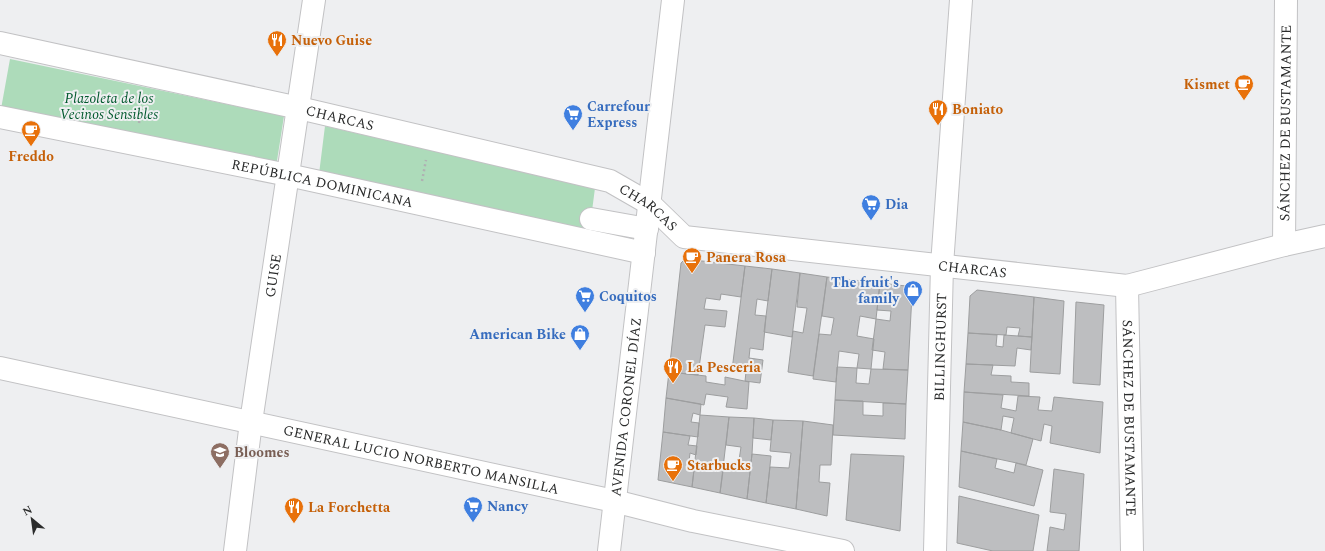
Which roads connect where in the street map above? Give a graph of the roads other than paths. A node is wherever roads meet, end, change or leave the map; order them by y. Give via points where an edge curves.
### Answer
1 (314, 0) edge
2 (673, 0) edge
3 (961, 0) edge
4 (1286, 0) edge
5 (0, 43) edge
6 (299, 108) junction
7 (0, 116) edge
8 (288, 175) junction
9 (650, 204) junction
10 (591, 219) dead end
11 (647, 229) junction
12 (1325, 236) edge
13 (1284, 245) junction
14 (644, 253) junction
15 (942, 265) junction
16 (1127, 286) junction
17 (0, 368) edge
18 (251, 422) junction
19 (614, 501) junction
20 (235, 551) edge
21 (609, 551) edge
22 (842, 551) edge
23 (935, 551) edge
24 (1132, 551) edge

1 - 6 street, GUISE
2 - 9 street, AVENIDA CORONEL DÍAZ
3 - 15 street, BILLINGHURST
4 - 13 street, SÁNCHEZ DE BUSTAMANTE
5 - 6 street, CHARCAS
6 - 8 street, GUISE
6 - 9 street, CHARCAS via 610,181
7 - 8 street, REPÚBLICA DOMINICANA
8 - 14 street, REPÚBLICA DOMINICANA
8 - 18 street, GUISE
9 - 11 street, AVENIDA CORONEL DÍAZ
9 - 15 street, CHARCAS via 684,236
10 - 11 street
11 - 14 street, AVENIDA CORONEL DÍAZ
12 - 13 street, CHARCAS
13 - 16 street, CHARCAS
14 - 19 street, AVENIDA CORONEL DÍAZ
15 - 16 street, CHARCAS
15 - 23 street, BILLINGHURST
16 - 24 street, SÁNCHEZ DE BUSTAMANTE
17 - 18 street, GENERAL LUCIO NORBERTO MANSILLA
18 - 19 street, GENERAL LUCIO NORBERTO MANSILLA
18 - 20 street, GUISE
19 - 21 street, AVENIDA CORONEL DÍAZ
19 - 22 street, GENERAL LUCIO NORBERTO MANSILLA via 693,521

